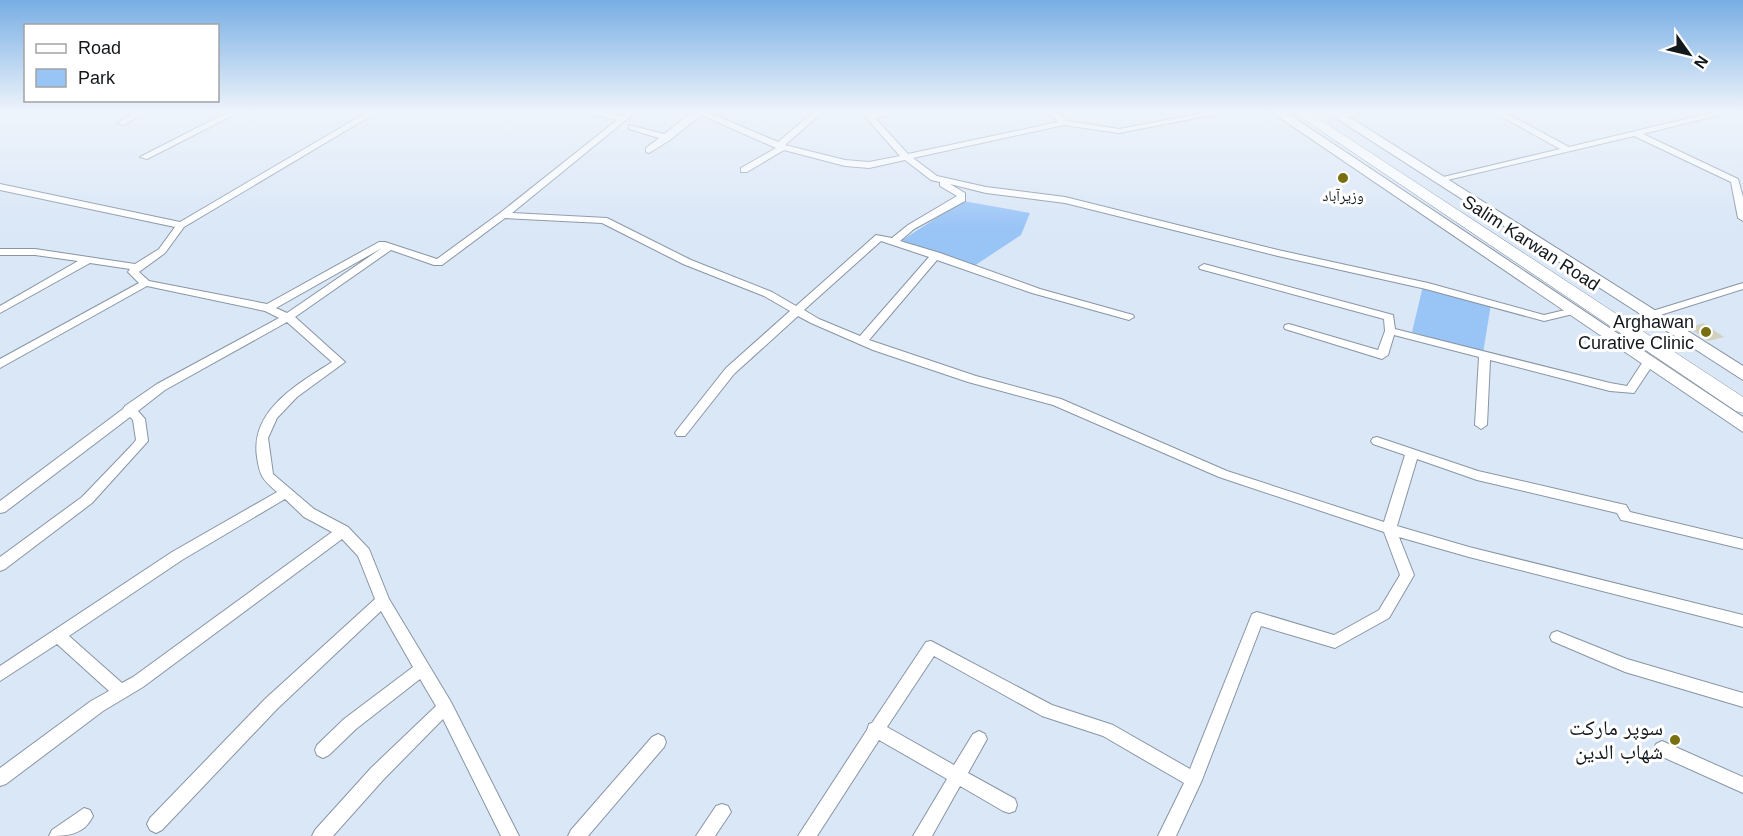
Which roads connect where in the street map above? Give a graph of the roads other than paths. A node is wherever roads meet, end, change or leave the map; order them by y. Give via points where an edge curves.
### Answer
1 (158, 150) edge
2 (309, 150) edge
3 (585, 150) edge
4 (776, 150) edge
5 (794, 150) edge
6 (900, 150) edge
7 (934, 150) edge
8 (1344, 150) edge
9 (1345, 150) edge
10 (1369, 150) edge
11 (1394, 150) edge
12 (1568, 150) edge
13 (1670, 150) edge
14 (1349, 153) junction
15 (905, 156) junction
16 (144, 157) dead end
17 (744, 170) dead end
18 (934, 178) junction
19 (1442, 180) junction
20 (1739, 182) edge
21 (0, 187) edge
22 (1450, 207) junction
23 (503, 215) junction
24 (1743, 218) edge
25 (182, 225) junction
26 (894, 241) junction
27 (391, 246) junction
28 (0, 252) edge
29 (936, 255) junction
30 (88, 260) junction
31 (137, 267) junction
32 (1204, 267) dead end
33 (147, 283) junction
34 (1743, 286) edge
35 (268, 308) junction
36 (796, 309) junction
37 (0, 310) edge
38 (1569, 312) junction
39 (1650, 315) junction
40 (288, 317) junction
41 (1129, 317) dead end
42 (1289, 327) dead end
43 (1390, 331) junction
44 (862, 341) junction
45 (1485, 356) junction
46 (1648, 363) junction
47 (0, 364) edge
48 (1743, 374) edge
49 (1743, 391) edge
50 (1743, 406) edge
51 (129, 409) junction
52 (1481, 425) dead end
53 (1743, 426) edge
54 (681, 433) dead end
55 (1377, 441) dead end
56 (1413, 454) junction
57 (287, 492) junction
58 (0, 508) edge
59 (1389, 529) junction
60 (343, 531) junction
61 (1743, 544) edge
62 (0, 565) edge
63 (383, 601) junction
64 (1743, 621) edge
65 (58, 635) junction
66 (1557, 637) dead end
67 (422, 669) junction
68 (0, 674) edge
69 (120, 691) junction
70 (1743, 700) edge
71 (445, 707) junction
72 (875, 729) junction
73 (979, 739) dead end
74 (658, 742) dead end
75 (1662, 749) dead end
76 (323, 750) dead end
77 (956, 775) junction
78 (0, 778) edge
79 (1194, 780) junction
80 (1743, 785) edge
81 (1009, 805) dead end
82 (722, 812) dead end
83 (84, 816) dead end
84 (156, 824) dead end
85 (58, 836) edge
86 (321, 836) edge
87 (510, 836) edge
88 (577, 836) edge
89 (705, 836) edge
90 (807, 836) edge
91 (922, 836) edge
92 (1167, 836) edge

1 - 16 street
2 - 25 street
3 - 23 street
4 - 17 street
5 - 15 street via 857,165
6 - 15 street
7 - 15 street
8 - 14 street
9 - 14 main road, Salim Karwan Road
10 - 22 main road, Salim Karwan Road
11 - 19 street
12 - 19 street
13 - 20 street
14 - 22 main road, Salim Karwan Road
14 - 38 street
15 - 18 street
18 - 26 street via 962,195 962,199
18 - 38 street via 986,190 1065,200 1428,286 1544,318
19 - 39 street
20 - 24 street
21 - 25 street
22 - 49 main road, Salim Karwan Road
22 - 50 main road, Salim Karwan Road
23 - 27 street via 438,263
23 - 36 street via 604,220 687,262
25 - 31 street via 162,251
26 - 29 street
26 - 36 street via 879,237
27 - 35 street via 380,245
27 - 40 street
28 - 30 street via 35,252
29 - 41 street via 1036,291
29 - 44 street
30 - 31 street
30 - 37 street
31 - 33 street via 133,272
32 - 43 street via 1389,317
33 - 35 street
33 - 47 street
34 - 39 street
35 - 40 street
36 - 44 street
36 - 54 street via 730,372
38 - 46 street
39 - 48 street
40 - 51 street via 161,387
40 - 57 street via 339,362 289,397 262,437 267,476
42 - 43 street via 1382,355
43 - 45 street
44 - 59 street via 972,379 1057,402 1223,474
45 - 46 street via 1630,390
45 - 52 street
46 - 53 street
51 - 58 street
51 - 62 street via 139,419 142,441 87,500
55 - 56 street
56 - 59 street
56 - 61 street via 1477,475 1621,509 1627,516
57 - 60 street via 309,513
57 - 65 street via 177,556
59 - 64 street
59 - 79 street via 1407,575 1373,623 1362,624 1335,642 1257,618
60 - 63 street via 364,553
60 - 69 street via 138,682
63 - 67 street
63 - 84 street via 270,704
65 - 68 street
65 - 69 street
66 - 70 street via 1625,664
67 - 71 street
67 - 76 street via 350,724
69 - 78 street
71 - 86 street
71 - 87 street
72 - 77 street
72 - 79 street via 928,649 935,647 1048,711 1107,730
72 - 90 street
73 - 77 street
74 - 88 street
75 - 80 street
77 - 81 street
77 - 91 street
79 - 92 street
82 - 89 street
83 - 85 street

